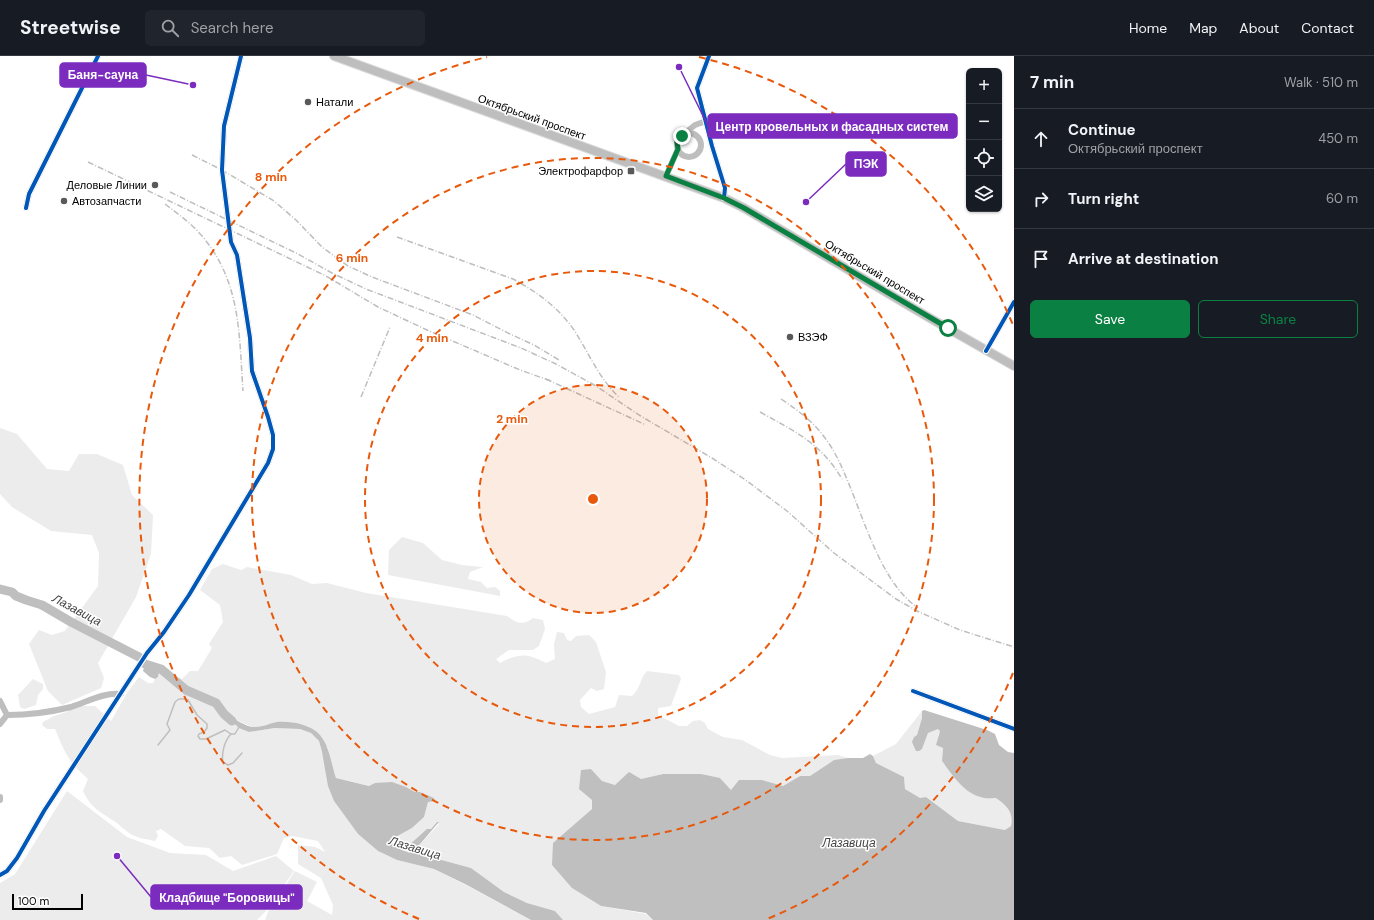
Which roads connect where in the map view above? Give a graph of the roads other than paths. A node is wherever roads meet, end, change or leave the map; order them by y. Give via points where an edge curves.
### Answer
1 (98, 56) edge
2 (241, 56) edge
3 (334, 56) edge
4 (709, 56) edge
5 (706, 121) junction
6 (685, 134) junction
7 (678, 149) junction
8 (666, 176) junction
9 (724, 198) junction
10 (26, 208) dead end
11 (1014, 302) edge
12 (986, 351) junction
13 (1014, 366) edge
14 (913, 691) dead end
15 (121, 694) junction
16 (0, 701) edge
17 (7, 715) junction
18 (0, 724) edge
19 (1014, 729) edge
20 (0, 797) edge
21 (0, 800) edge
22 (0, 875) edge

1 - 10 street via 29,194
2 - 15 street via 224,126 222,170 231,242 237,255 250,338 252,371 273,435 273,449 264,470 189,595
3 - 8 main road, Октябрьский проспект
4 - 5 street via 697,88
5 - 6 street via 695,125
5 - 9 street via 725,188
6 - 7 street via 677,142
6 - 7 street via 693,134 699,139 700,150 694,156 686,157
7 - 8 street
8 - 9 main road, Октябрьский проспект
9 - 12 main road, Октябрьский проспект
11 - 12 street
12 - 13 main road, Октябрьский проспект
14 - 19 street
15 - 17 street via 113,693 65,708
15 - 22 street via 44,811 17,858 7,871
16 - 17 street
17 - 18 street
20 - 21 street

